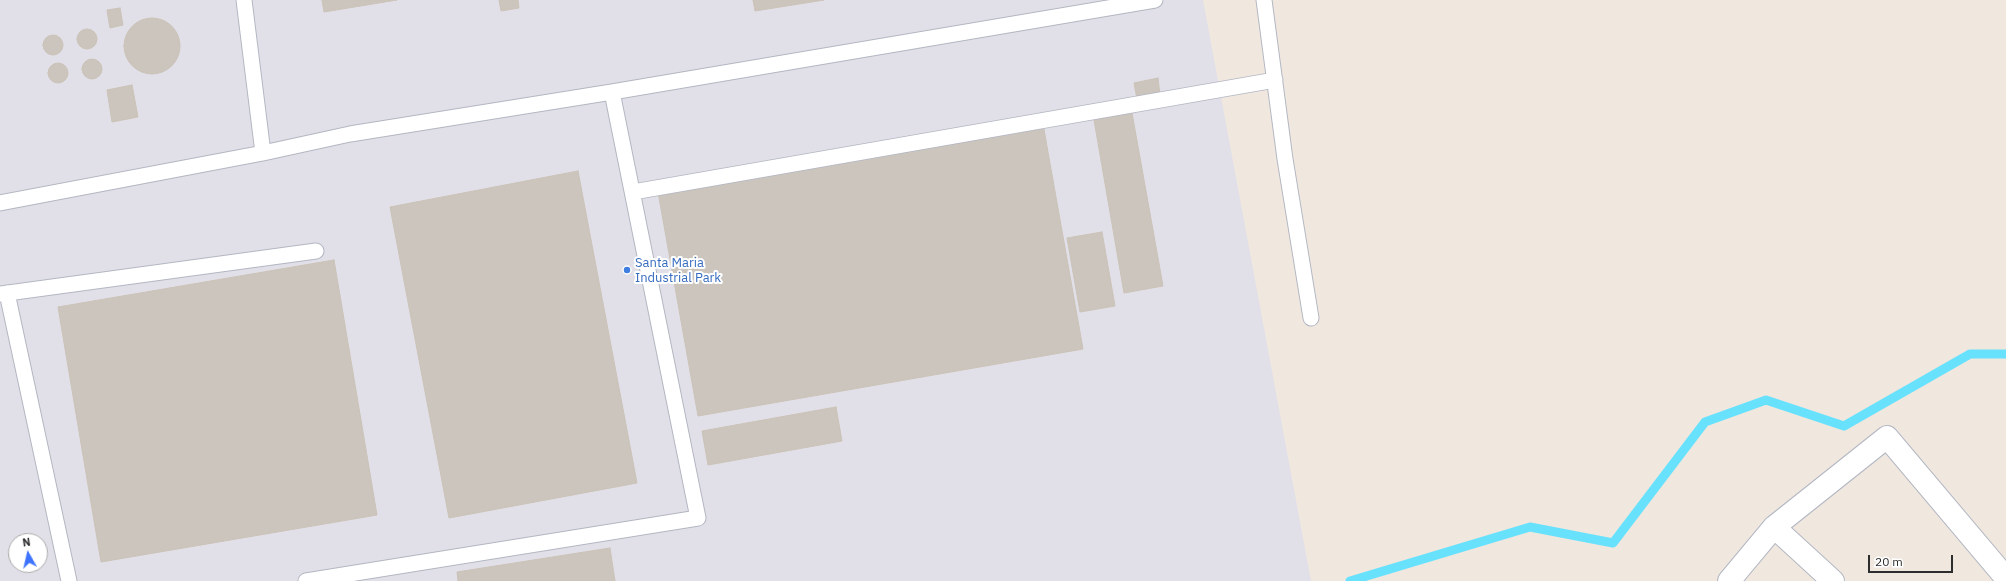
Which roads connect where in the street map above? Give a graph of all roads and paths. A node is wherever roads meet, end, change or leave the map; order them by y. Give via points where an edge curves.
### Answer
1 (244, 0) edge
2 (1155, 0) edge
3 (1264, 0) edge
4 (1274, 80) junction
5 (612, 92) junction
6 (263, 153) junction
7 (633, 192) junction
8 (0, 203) edge
9 (316, 251) dead end
10 (3, 293) edge
11 (1311, 318) dead end
12 (1774, 527) junction
13 (2006, 578) edge
14 (69, 581) edge
15 (306, 581) edge
16 (1728, 581) edge
17 (1833, 581) edge

1 - 6 lane
2 - 5 lane
3 - 4 lane
4 - 7 lane
4 - 11 lane
5 - 6 lane via 350,134
5 - 7 lane
6 - 8 lane
7 - 15 lane via 698,518
9 - 10 lane
10 - 14 lane
12 - 13 street via 1887,437
12 - 16 street
12 - 17 street

